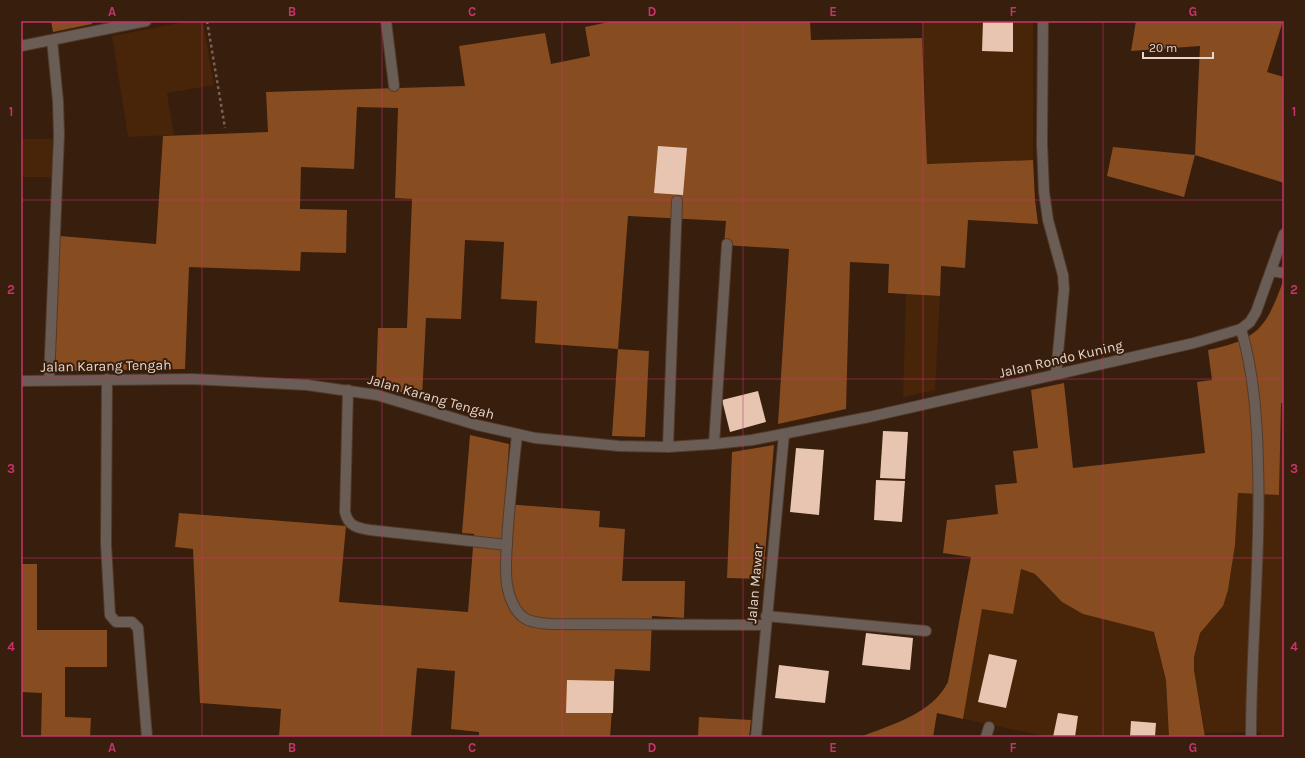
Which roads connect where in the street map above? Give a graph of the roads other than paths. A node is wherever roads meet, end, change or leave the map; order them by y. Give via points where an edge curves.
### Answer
1 (146, 21) edge
2 (386, 21) edge
3 (1043, 21) edge
4 (52, 40) junction
5 (21, 46) edge
6 (394, 86) dead end
7 (677, 201) dead end
8 (1284, 234) edge
9 (727, 244) dead end
10 (1271, 271) junction
11 (1284, 273) edge
12 (1241, 329) junction
13 (1056, 374) junction
14 (107, 378) junction
15 (49, 380) junction
16 (21, 381) edge
17 (348, 390) junction
18 (784, 434) junction
19 (517, 435) junction
20 (714, 444) junction
21 (668, 446) junction
22 (507, 545) junction
23 (766, 620) junction
24 (926, 631) dead end
25 (147, 737) edge
26 (756, 737) edge
27 (1251, 737) edge

1 - 4 street
2 - 6 street
3 - 13 street via 1044,192 1064,289
4 - 5 street
4 - 15 street via 59,135
7 - 21 street
8 - 10 street
9 - 20 street
10 - 11 street
10 - 12 street via 1256,312 1250,322
12 - 13 street, Jalan Rondo Kuning via 1194,343
12 - 27 street via 1249,354 1253,386 1259,513
13 - 18 street, Jalan Rondo Kuning via 914,408
14 - 15 street, Jalan Karang Tengah
14 - 17 street, Jalan Karang Tengah via 261,381
14 - 25 street via 106,536 110,615 116,622 132,622 138,628
15 - 16 street, Jalan Karang Tengah
17 - 19 street, Jalan Karang Tengah via 377,395
17 - 22 street via 345,512 350,524 356,528 370,530
18 - 20 street, Jalan Karang Tengah
18 - 23 street, Jalan Mawar
19 - 21 street, Jalan Karang Tengah via 572,443
19 - 22 street
20 - 21 street, Jalan Karang Tengah
22 - 23 street via 506,574 511,600 518,612 526,619 536,622
23 - 24 street
23 - 26 street, Jalan Mawar

